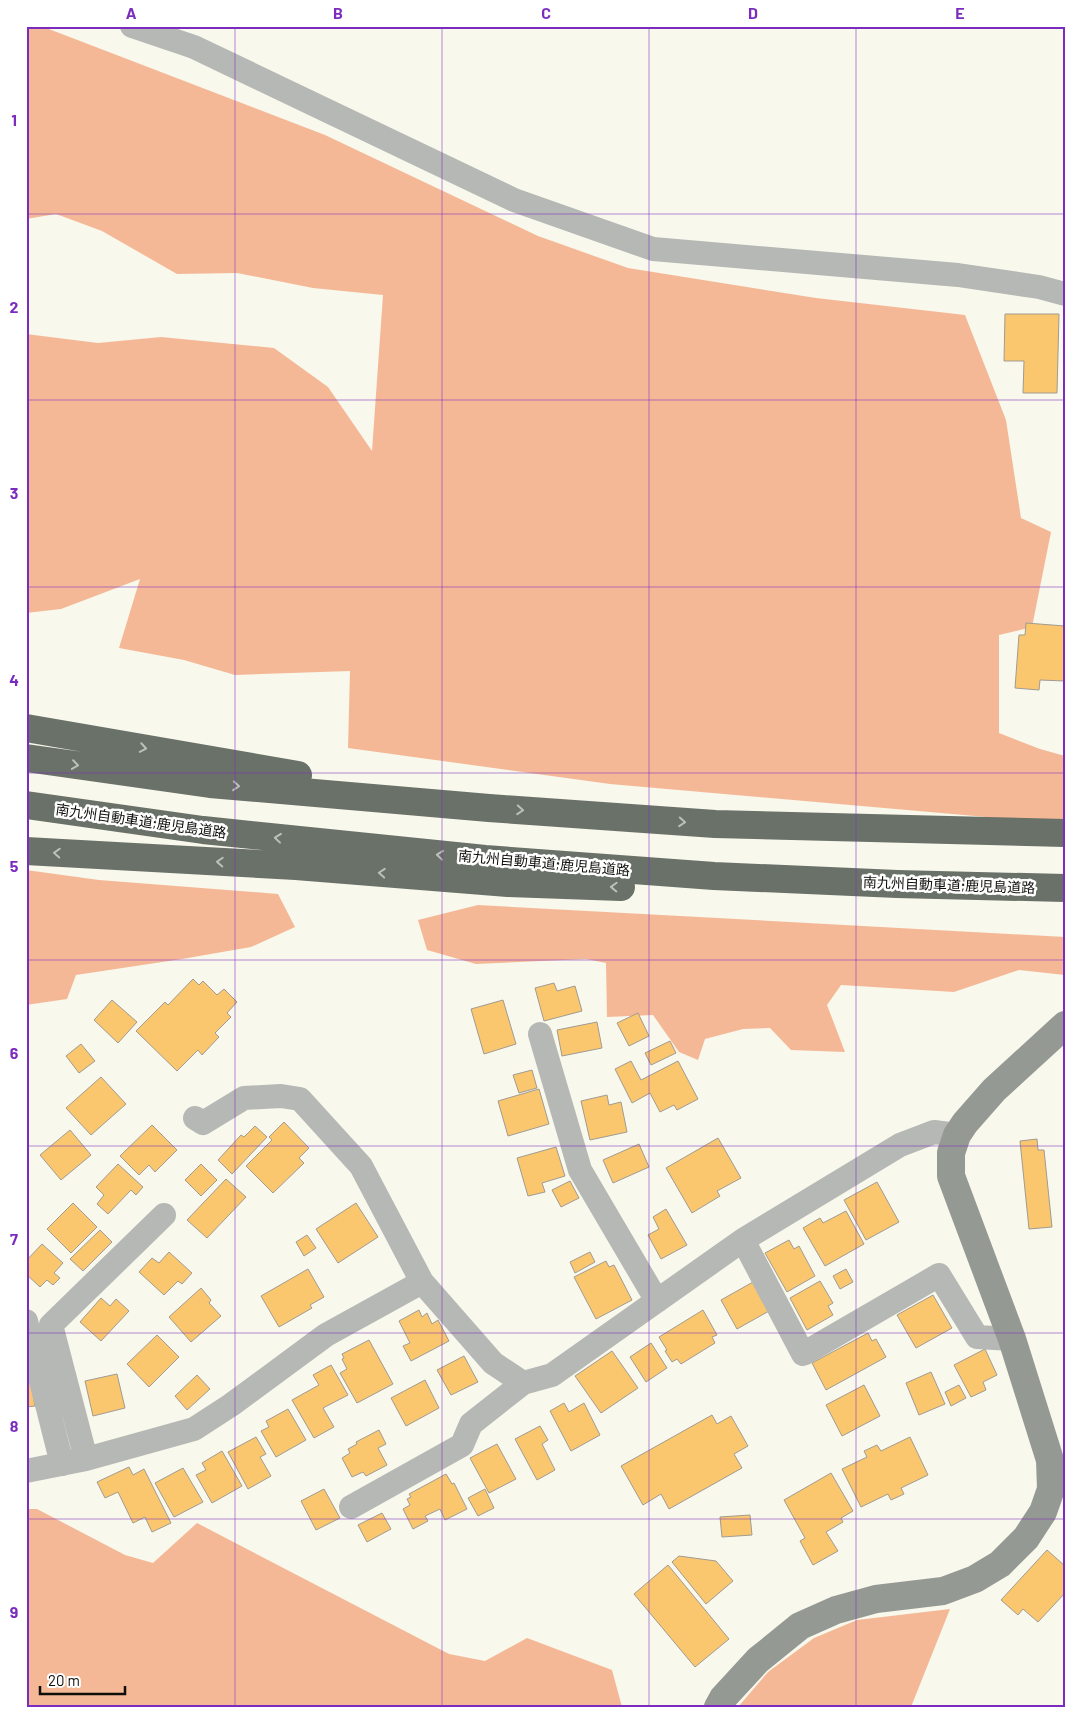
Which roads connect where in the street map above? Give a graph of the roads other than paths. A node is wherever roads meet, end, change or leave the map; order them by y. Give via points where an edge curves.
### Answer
1 (132, 26) edge
2 (1065, 294) edge
3 (26, 728) edge
4 (26, 758) edge
5 (26, 805) edge
6 (490, 808) junction
7 (1065, 833) edge
8 (26, 851) edge
9 (1065, 888) edge
10 (1065, 1025) edge
11 (540, 1034) dead end
12 (195, 1118) dead end
13 (957, 1135) junction
14 (164, 1215) dead end
15 (743, 1240) junction
16 (422, 1282) junction
17 (657, 1301) junction
18 (26, 1321) edge
19 (1012, 1339) junction
20 (523, 1383) junction
21 (86, 1459) junction
22 (62, 1464) junction
23 (26, 1470) edge
24 (351, 1506) dead end
25 (718, 1707) edge

1 - 2 street via 194,47 514,200 653,249 958,275
3 -> 6 highway
4 -> 6 highway via 210,784
9 -> 5 highway, 南九州自動車道;鹿児島道路 via 714,876 485,859 203,830
6 -> 7 highway via 716,824
9 -> 8 highway via 800,894 508,883 296,866
10 - 13 street via 994,1090
11 - 17 street via 580,1170
12 - 16 street via 203,1123 244,1098 281,1096 300,1099 361,1166
13 - 15 street via 934,1132 900,1145
13 - 19 street via 951,1153 951,1176
14 - 21 street via 51,1325
15 - 17 street
15 - 19 street via 803,1354 939,1275 977,1337
16 - 20 street via 493,1363
16 - 21 street via 326,1335 194,1429
17 - 20 street via 552,1375
18 - 22 street
19 - 25 street via 1050,1460 1051,1488 1043,1512 1026,1538 1000,1564 974,1579 943,1591 876,1599 836,1610 800,1626 758,1660
20 - 24 street via 471,1424 462,1445
21 - 22 street
22 - 23 street

